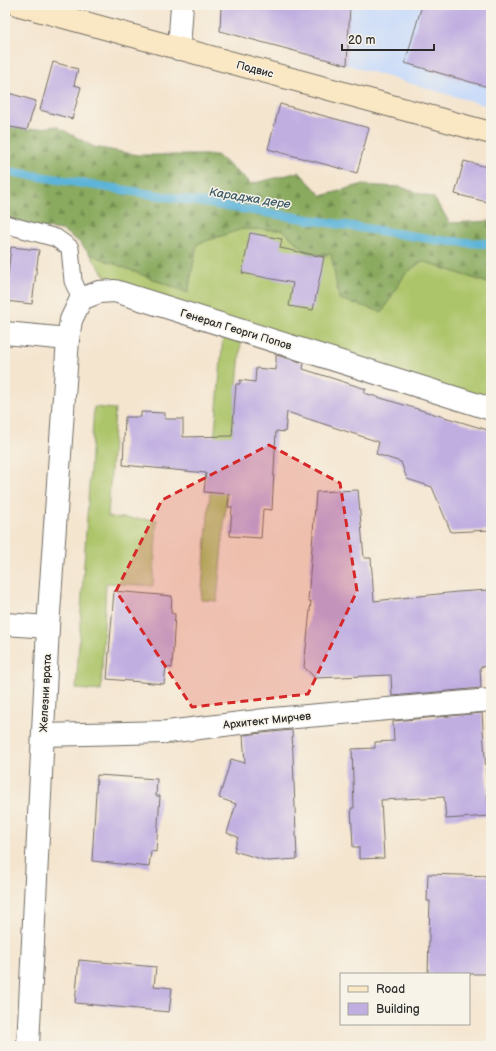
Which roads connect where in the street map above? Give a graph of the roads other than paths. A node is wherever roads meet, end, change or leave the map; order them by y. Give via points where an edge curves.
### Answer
1 (19, 5) edge
2 (182, 5) edge
3 (179, 49) junction
4 (491, 134) edge
5 (5, 224) edge
6 (81, 299) junction
7 (5, 333) edge
8 (68, 339) junction
9 (491, 409) edge
10 (5, 624) edge
11 (48, 627) junction
12 (491, 700) edge
13 (43, 734) junction
14 (28, 1046) edge

1 - 3 street, Подвис
2 - 3 street
3 - 4 street, Подвис
5 - 6 lane via 56,238 70,248 73,281
6 - 8 street via 71,320
6 - 9 street, Генерал Георги Попов via 99,292 115,291
7 - 8 street
8 - 11 street, Железни врата
10 - 11 street
11 - 13 street, Железни врата
12 - 13 street, Архитект Мирчев via 273,719 167,732
13 - 14 street, Железни врата

